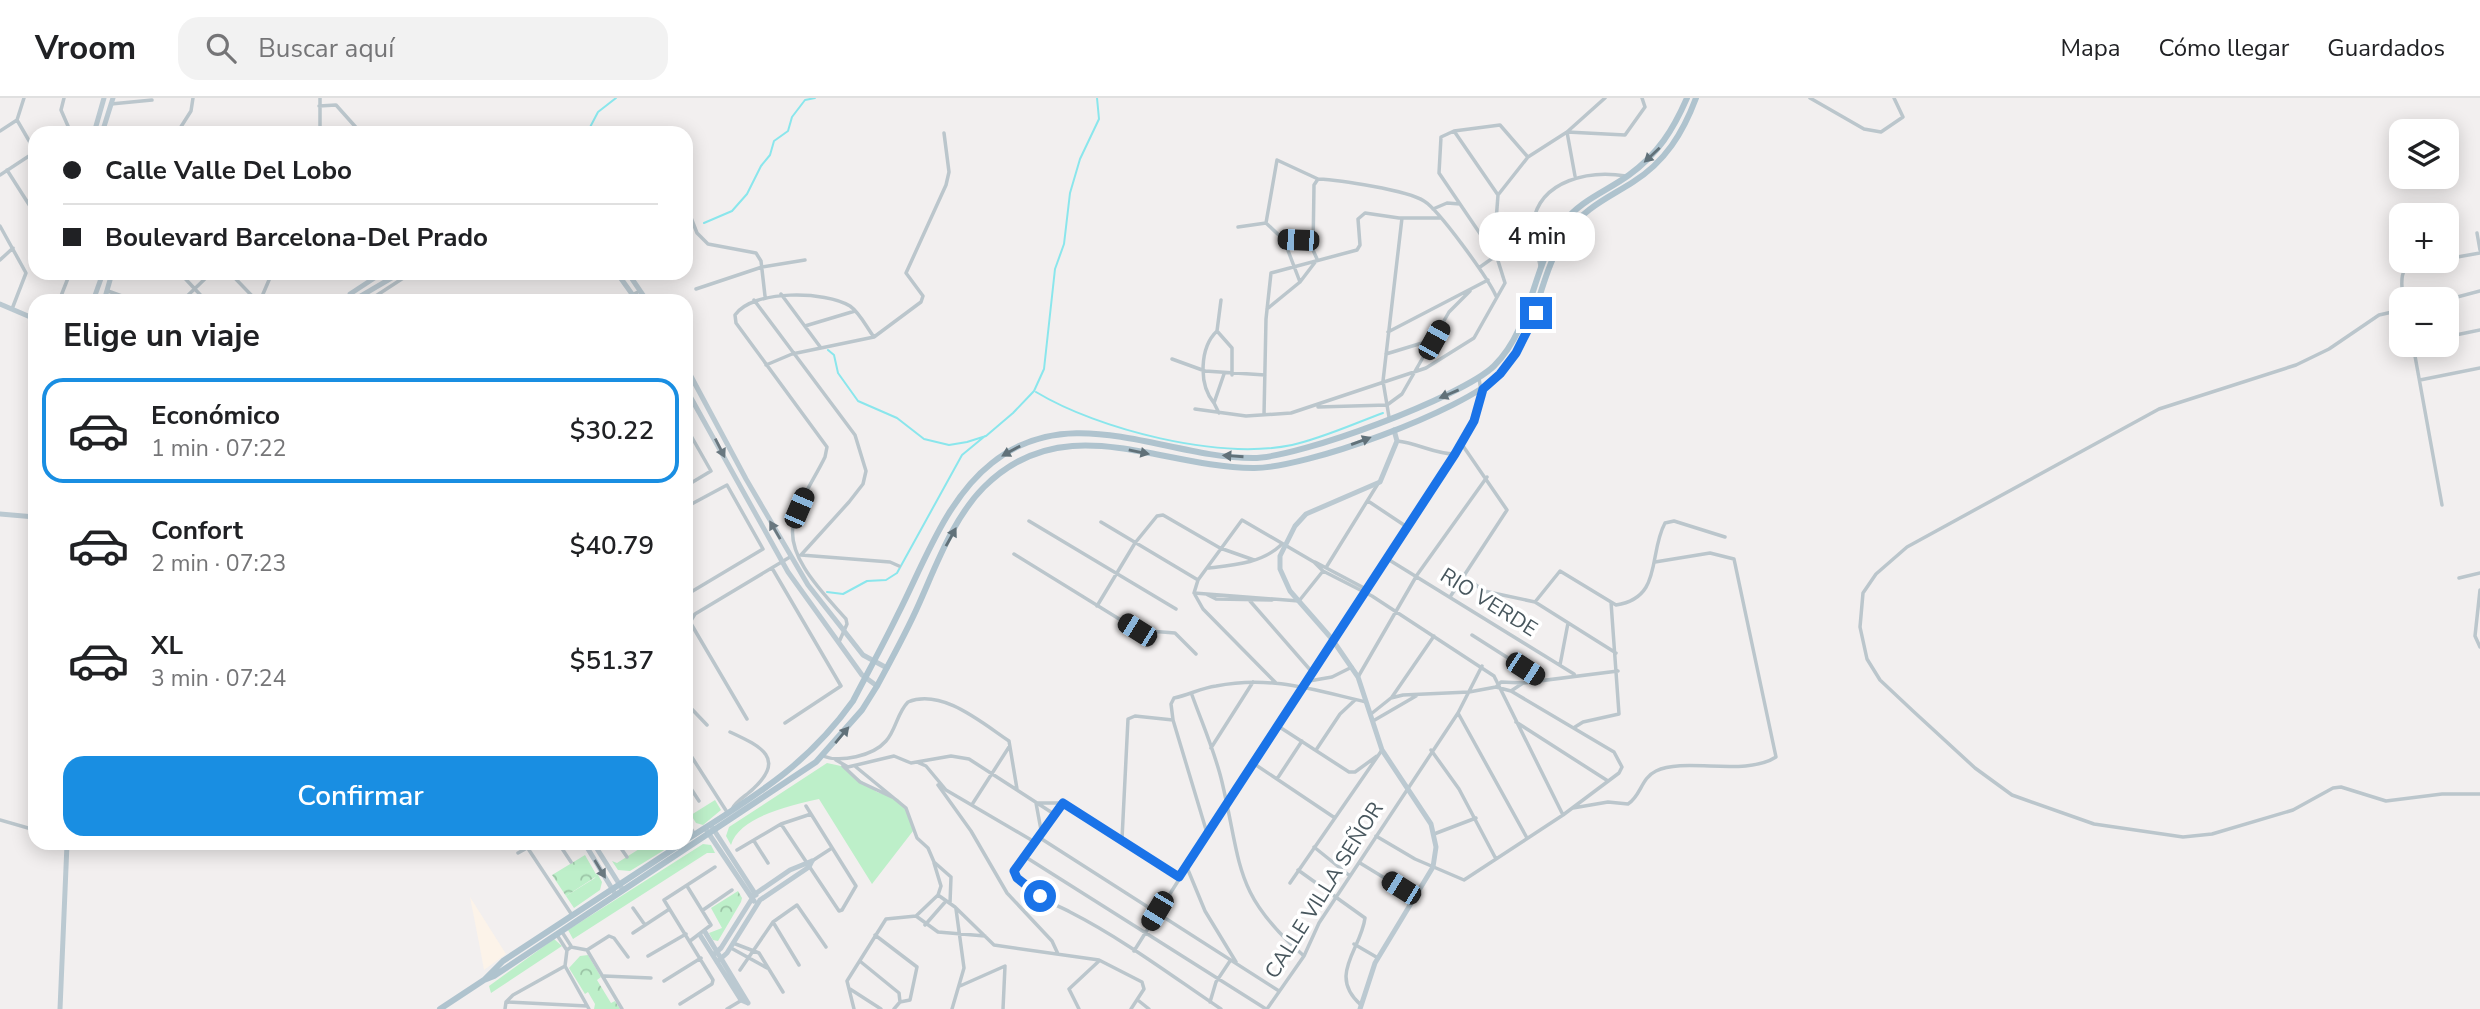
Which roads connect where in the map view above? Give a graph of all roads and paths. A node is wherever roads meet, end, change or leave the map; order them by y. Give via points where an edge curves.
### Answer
1 (24, 98) edge
2 (64, 98) edge
3 (104, 98) edge
4 (193, 98) edge
5 (320, 98) edge
6 (338, 98) edge
7 (1605, 98) edge
8 (1642, 98) edge
9 (1687, 98) edge
10 (1696, 98) edge
11 (1810, 98) edge
12 (1894, 98) edge
13 (152, 100) edge
14 (112, 101) edge
15 (336, 105) junction
16 (319, 106) junction
17 (17, 120) junction
18 (68, 126) edge
19 (96, 126) edge
20 (104, 126) edge
21 (181, 126) edge
22 (320, 126) edge
23 (355, 126) edge
24 (0, 131) edge
25 (1454, 131) junction
26 (1567, 132) junction
27 (944, 133) dead end
28 (28, 140) edge
29 (28, 156) edge
30 (1528, 157) junction
31 (7, 170) junction
32 (0, 175) edge
33 (1575, 176) junction
34 (1628, 176) junction
35 (1318, 179) junction
36 (1499, 195) junction
37 (28, 203) edge
38 (1460, 204) junction
39 (1433, 209) junction
40 (1402, 218) junction
41 (1439, 218) junction
42 (1266, 223) junction
43 (0, 226) edge
44 (693, 226) edge
45 (1238, 226) dead end
46 (2477, 233) dead end
47 (1284, 240) junction
48 (1313, 241) junction
49 (13, 248) junction
50 (1494, 248) junction
51 (2480, 251) edge
52 (1497, 255) junction
53 (2459, 257) edge
54 (0, 260) edge
55 (805, 260) dead end
56 (1317, 260) junction
57 (1294, 266) junction
58 (762, 267) junction
59 (1480, 267) junction
60 (1541, 267) junction
61 (110, 280) edge
62 (187, 280) edge
63 (204, 280) edge
64 (237, 280) edge
65 (371, 280) edge
66 (388, 280) edge
67 (400, 280) edge
68 (622, 280) edge
69 (633, 280) edge
70 (1489, 280) junction
71 (1300, 282) junction
72 (195, 288) junction
73 (696, 289) dead end
74 (108, 291) junction
75 (640, 291) junction
76 (1470, 291) junction
77 (2480, 291) edge
78 (107, 294) edge
79 (113, 294) edge
80 (189, 294) edge
81 (200, 294) edge
82 (252, 294) edge
83 (350, 294) edge
84 (364, 294) edge
85 (379, 294) edge
86 (632, 294) joint
87 (642, 294) edge
88 (781, 294) junction
89 (765, 296) junction
90 (1496, 296) junction
91 (2459, 297) edge
92 (754, 300) junction
93 (1221, 300) dead end
94 (0, 304) edge
95 (12, 309) junction
96 (1267, 310) junction
97 (855, 311) junction
98 (2389, 313) edge
99 (28, 316) edge
100 (805, 326) junction
101 (2480, 330) edge
102 (1217, 331) junction
103 (1388, 332) junction
104 (2459, 334) edge
105 (874, 337) junction
106 (1434, 340) junction
107 (821, 348) junction
108 (792, 354) junction
109 (1386, 355) junction
110 (2416, 357) edge
111 (1172, 359) dead end
112 (766, 365) junction
113 (2480, 368) edge
114 (1205, 371) junction
115 (1412, 373) junction
116 (1224, 374) junction
117 (1233, 375) junction
118 (1265, 375) junction
119 (1479, 378) junction
120 (693, 379) edge
121 (2420, 380) junction
122 (1383, 381) junction
123 (695, 383) joint
124 (1483, 389) junction
125 (701, 392) junction
126 (693, 397) edge
127 (1214, 403) junction
128 (1387, 405) junction
129 (693, 406) edge
130 (1311, 407) junction
131 (1195, 409) dead end
132 (1219, 413) junction
133 (1264, 415) junction
134 (1389, 417) junction
135 (1393, 429) junction
136 (693, 439) edge
137 (1397, 441) junction
138 (1461, 443) junction
139 (1455, 454) junction
140 (1255, 458) junction
141 (1256, 468) junction
142 (1487, 477) junction
143 (746, 480) junction
144 (693, 482) edge
145 (1380, 482) junction
146 (738, 484) junction
147 (730, 488) junction
148 (1368, 501) junction
149 (693, 503) edge
150 (2442, 505) dead end
151 (0, 513) edge
152 (28, 516) edge
153 (1029, 521) dead end
154 (1101, 522) dead end
155 (1406, 527) junction
156 (1725, 537) dead end
157 (1135, 543) junction
158 (1284, 546) junction
159 (1220, 548) junction
160 (1014, 554) dead end
161 (790, 557) junction
162 (1386, 558) junction
163 (1254, 560) junction
164 (782, 562) junction
165 (1314, 562) junction
166 (1655, 562) junction
167 (899, 566) dead end
168 (1326, 566) junction
169 (772, 568) junction
170 (1208, 568) junction
171 (1322, 571) junction
172 (1116, 573) junction
173 (2480, 573) edge
174 (1417, 575) junction
175 (1465, 577) junction
176 (2459, 578) dead end
177 (1198, 580) junction
178 (1367, 589) junction
179 (2480, 590) edge
180 (693, 591) edge
181 (1194, 593) junction
182 (1206, 594) junction
183 (1363, 594) junction
184 (1372, 596) junction
185 (1450, 597) junction
186 (1278, 598) junction
187 (1250, 601) junction
188 (1300, 601) junction
189 (1535, 602) junction
190 (1611, 602) junction
191 (1097, 606) junction
192 (1176, 609) dead end
193 (2479, 611) edge
194 (1396, 612) junction
195 (693, 617) edge
196 (1568, 622) junction
197 (693, 627) edge
198 (844, 632) junction
199 (1472, 635) dead end
200 (1434, 636) junction
201 (1332, 639) junction
202 (839, 642) junction
203 (2480, 647) edge
204 (1616, 653) junction
205 (1196, 654) dead end
206 (874, 662) junction
207 (1482, 666) junction
208 (1560, 666) junction
209 (1352, 667) junction
210 (887, 668) junction
211 (1618, 671) junction
212 (1312, 672) junction
213 (1575, 675) junction
214 (1358, 677) junction
215 (865, 678) junction
216 (1309, 681) junction
217 (1543, 681) junction
218 (1254, 682) junction
219 (1523, 682) junction
220 (1276, 683) junction
221 (877, 686) junction
222 (1305, 686) junction
223 (1496, 687) junction
224 (1511, 691) junction
225 (1469, 692) junction
226 (1418, 694) junction
227 (1192, 695) junction
228 (1391, 698) junction
229 (1355, 700) junction
230 (1368, 702) junction
231 (693, 712) edge
232 (1458, 713) junction
233 (1372, 718) junction
234 (747, 719) dead end
235 (1173, 720) junction
236 (1514, 720) junction
237 (785, 723) dead end
238 (707, 725) dead end
239 (1278, 726) junction
240 (1575, 727) junction
241 (730, 732) dead end
242 (1301, 741) junction
243 (1010, 745) junction
244 (1211, 748) junction
245 (1316, 750) junction
246 (1431, 750) junction
247 (1381, 753) junction
248 (823, 756) junction
249 (693, 759) edge
250 (835, 760) junction
251 (917, 762) junction
252 (1253, 763) junction
253 (842, 764) junction
254 (856, 766) junction
255 (991, 772) junction
256 (789, 777) junction
257 (1277, 779) junction
258 (1608, 781) junction
259 (938, 785) junction
260 (1408, 788) junction
261 (1017, 789) junction
262 (693, 792) edge
263 (2480, 794) edge
264 (898, 799) junction
265 (699, 801) dead end
266 (973, 803) junction
267 (1036, 803) junction
268 (1063, 803) junction
269 (806, 806) dead end
270 (1227, 806) junction
271 (1573, 808) junction
272 (811, 814) junction
273 (1054, 814) junction
274 (730, 815) junction
275 (1563, 815) junction
276 (1335, 818) junction
277 (1476, 818) junction
278 (0, 820) edge
279 (781, 824) junction
280 (28, 828) edge
281 (710, 829) junction
282 (1041, 830) junction
283 (693, 832) edge
284 (1207, 833) junction
285 (1434, 834) junction
286 (695, 835) joint
287 (1037, 836) junction
288 (1377, 836) junction
289 (1527, 838) junction
290 (1122, 839) junction
291 (693, 840) edge
292 (754, 841) junction
293 (1033, 841) junction
294 (1313, 847) junction
295 (832, 848) junction
296 (67, 850) edge
297 (522, 850) edge
298 (529, 850) edge
299 (563, 850) edge
300 (588, 850) edge
301 (598, 850) edge
302 (622, 850) edge
303 (673, 850) edge
304 (678, 850) edge
305 (737, 850) dead end
306 (518, 853) dead end
307 (1024, 856) junction
308 (627, 857) dead end
309 (1496, 859) junction
310 (571, 862) dead end
311 (934, 862) junction
312 (768, 863) dead end
313 (1360, 863) junction
314 (809, 864) junction
315 (1186, 865) junction
316 (715, 867) dead end
317 (1433, 867) junction
318 (1298, 870) junction
319 (1179, 877) junction
320 (1350, 877) junction
321 (780, 881) junction
322 (1290, 883) dead end
323 (687, 886) junction
324 (621, 887) junction
325 (732, 890) dead end
326 (614, 891) junction
327 (938, 895) junction
328 (1414, 896) junction
329 (753, 897) junction
330 (1336, 897) junction
331 (758, 902) junction
332 (948, 902) junction
333 (955, 907) junction
334 (633, 908) dead end
335 (668, 910) junction
336 (703, 910) junction
337 (1157, 911) junction
338 (572, 915) junction
339 (916, 916) junction
340 (773, 922) junction
341 (645, 925) junction
342 (925, 925) junction
343 (556, 929) junction
344 (1144, 932) junction
345 (633, 933) dead end
346 (702, 933) junction
347 (686, 934) junction
348 (875, 934) junction
349 (960, 935) junction
350 (987, 937) junction
351 (690, 941) junction
352 (1354, 944) junction
353 (732, 945) junction
354 (826, 947) dead end
355 (569, 948) junction
356 (587, 950) junction
357 (754, 950) junction
358 (1134, 951) junction
359 (715, 953) junction
360 (1058, 954) junction
361 (648, 956) dead end
362 (1304, 956) junction
363 (628, 957) dead end
364 (749, 957) junction
365 (701, 958) junction
366 (1378, 958) junction
367 (720, 960) junction
368 (1099, 960) junction
369 (1230, 961) junction
370 (861, 962) junction
371 (1237, 964) junction
372 (799, 965) dead end
373 (565, 966) junction
374 (769, 969) junction
375 (740, 970) dead end
376 (603, 976) junction
377 (651, 978) dead end
378 (1218, 979) junction
379 (664, 981) dead end
380 (960, 986) junction
381 (850, 989) junction
382 (1279, 991) junction
383 (783, 992) dead end
384 (745, 1000) junction
385 (1139, 1001) junction
386 (506, 1002) junction
387 (900, 1002) junction
388 (1210, 1002) junction
389 (680, 1004) dead end
390 (588, 1007) edge
391 (1361, 1007) edge
392 (60, 1009) edge
393 (440, 1009) edge
394 (505, 1009) edge
395 (622, 1009) edge
396 (727, 1009) edge
397 (753, 1009) edge
398 (854, 1009) edge
399 (881, 1009) edge
400 (894, 1009) edge
401 (952, 1009) edge
402 (1003, 1009) edge
403 (1079, 1009) edge
404 (1131, 1009) edge
405 (1149, 1009) edge
406 (1221, 1009) edge
407 (1267, 1009) edge

1 - 17 street
2 - 18 street via 61,110
3 - 19 street
4 - 21 street
5 - 16 street
6 - 15 street
7 - 26 street
8 - 26 street via 1645,107 1625,135
9 -> 34 main road via 1666,141
10 - 124 main road via 1665,157 1587,210 1565,235 1528,333 1500,374
11 - 12 street via 1864,129 1881,132 1903,117
13 - 14 street
14 - 20 street
15 - 16 street
15 - 23 street
16 - 22 street
17 - 24 street
17 - 28 street
25 - 30 street via 1500,125
25 - 36 street
25 - 38 street via 1440,139 1439,173
26 - 30 street
26 - 33 street
27 - 105 street via 949,172 946,186 906,273 923,296 909,314
29 - 31 street
30 - 36 street
31 - 32 street
31 - 37 street
33 - 34 street
33 - 60 street via 1538,208 1533,224
34 - 60 main road via 1565,221
35 - 39 street via 1406,194
35 - 42 street via 1277,160
35 - 48 street via 1314,185
36 - 50 street
38 - 39 street
38 - 50 street
39 - 41 street
40 - 41 street
40 - 56 street via 1365,213 1358,219 1359,248
40 - 103 street
41 - 59 street
42 - 45 street
42 - 47 street
43 - 49 street
44 - 58 street via 702,241 714,246 753,251
46 - 51 street
47 - 48 street
47 - 57 street
48 - 56 street
49 - 54 street
49 - 95 street via 26,273
50 - 52 street
51 - 53 street
52 - 59 street
52 - 90 street via 1505,283
55 - 58 street
56 - 57 street
56 - 71 street
57 - 71 street
57 - 96 street via 1271,273
58 - 73 street
58 - 89 street
59 - 70 street
60 - 119 main road via 1519,331
61 - 74 street
62 - 72 street
63 - 72 street
64 - 82 street
65 - 83 street
66 - 84 street
67 - 85 street
68 - 86 street
69 - 75 street
70 - 76 street
70 - 90 street
71 - 96 street
72 - 80 street
72 - 81 street
74 - 78 street
74 - 79 street
75 - 86 street
75 - 87 street
76 - 103 street
76 - 106 street via 1449,312
77 - 91 street
88 - 89 street
88 - 97 street via 841,302
88 - 100 street
89 - 92 street
90 - 115 street via 1474,338
92 - 108 street
92 - 112 street via 738,309 735,319
93 - 102 street
94 - 95 street
95 - 99 street
96 - 118 street
97 - 100 street
97 - 105 street
98 - 263 street via 2296,365 2160,409 1916,542 1876,574 1863,593 1860,627 1867,659 1880,680 1975,768 2012,796 2094,824 2183,836 2212,834 2292,810 2333,788 2386,801
100 - 107 street
101 - 104 street
102 - 114 street via 1204,353
102 - 117 street via 1232,348
103 - 109 street
105 - 107 street
106 - 109 street
106 - 115 street
107 - 108 street
108 - 112 street
108 - 167 street via 855,435 866,471 863,484 801,555
109 - 122 street
110 - 121 street
111 - 114 street
112 - 198 street via 827,447 793,523 793,535 808,571 846,619
113 - 121 street
114 - 116 street
114 - 127 street
115 - 122 street
115 - 128 street via 1402,394
116 - 117 street
116 - 127 street
117 - 118 street
118 - 133 street
119 - 124 street
119 -> 134 main road via 1459,391
120 - 123 street
121 - 150 street
122 - 128 street
122 - 130 street
123 - 125 street
124 - 135 main road
124 - 138 street via 1474,421
125 - 126 street
125 - 143 street
127 - 132 street
128 - 130 street
128 - 134 street
129 -> 146 street
130 - 133 street
131 - 132 street
132 - 133 street
134 - 140 main road via 1289,453
135 - 137 street
141 -> 135 main road via 1317,458
136 - 144 street via 711,471
137 - 139 street via 1420,444 1437,454
137 - 145 street
138 - 139 street
138 - 142 street
139 - 155 street
140 - 141 street
140 -> 206 main road via 1206,454 1085,430 1047,435 1007,452 957,499
210 -> 141 main road via 971,502 1013,466 1056,447 1090,443 1215,467
142 - 174 street
142 - 175 street via 1506,514
143 - 146 street
161 -> 143 street
145 - 148 street
145 - 158 street via 1306,514
146 - 147 street
146 - 164 street
147 - 149 street via 722,485
147 - 180 street via 762,549
148 - 155 street
148 - 168 street
151 - 152 street
153 - 172 street
154 - 157 street
155 - 162 street
156 - 166 street via 1674,521 1665,523
157 - 159 street via 1152,518 1163,516
157 - 172 street
157 - 177 street
158 - 159 street via 1242,520
158 - 163 street
158 - 165 street
158 - 188 street via 1280,556 1283,582
159 - 163 street
159 - 170 street
160 - 191 street
161 - 164 street
161 - 198 street
162 - 174 street, RIO VERDE
162 - 178 street
163 - 170 street
164 - 169 street
164 - 202 street
165 - 168 street
165 - 171 street
166 - 190 street via 1653,576 1637,599 1616,605
166 - 271 street via 1710,553 1734,559 1776,757 1735,766 1660,769 1646,778 1628,804
168 - 178 street
169 - 195 street
169 - 237 street via 841,686
170 - 177 street
171 - 183 street
171 - 188 street
172 - 191 street
172 - 192 street
173 - 176 street
174 - 185 street, RIO VERDE
174 - 194 street
175 - 185 street
175 - 189 street via 1484,591
177 - 181 street
178 - 183 street
178 - 184 street
179 - 193 street
181 - 182 street
181 - 220 street via 1203,610
182 - 186 street
182 - 187 street
183 - 184 street
183 - 201 street
184 - 194 street
185 - 208 street, RIO VERDE
186 - 187 street
186 - 188 street
187 - 212 street
188 - 201 street
189 - 190 street via 1560,571
189 - 196 street
190 - 204 street
191 - 205 street via 1137,630 1175,633
193 - 203 street via 2475,636
194 - 200 street
194 - 214 street
196 - 204 street
196 - 208 street
197 - 234 street
198 - 202 street
198 - 206 street
199 - 217 street
200 - 207 street
200 - 228 street
201 - 209 street
201 - 212 street
202 - 215 street
204 - 211 street
206 - 210 street
206 - 215 main road
207 - 223 street via 1494,676
207 - 225 street, CALLE VILLA SEÑOR
208 - 213 street, RIO VERDE
209 - 214 street
209 - 216 street
210 - 221 main road
211 - 213 street
211 - 240 street via 1619,714
212 - 216 street
213 - 217 street
214 - 230 street
215 - 221 street
215 - 256 main road via 833,729
216 - 222 street
217 - 219 street
218 - 220 street
218 - 227 street via 1215,686
218 - 244 street
219 - 223 street via 1510,680
219 - 224 street
220 - 222 street
248 -> 221 main road
222 - 229 street
222 - 239 street
223 - 224 street
223 - 225 street
223 - 236 street
224 - 240 street
225 - 226 street
225 - 232 street, CALLE VILLA SEÑOR
226 - 228 street
226 - 233 street
227 - 235 street via 1172,700
227 - 244 street
228 - 233 street
229 - 230 street
229 - 245 street
230 - 233 street
231 - 238 street
232 - 246 street, CALLE VILLA SEÑOR
232 - 289 street
233 - 247 street
235 - 284 street
235 - 290 street via 1128,719
236 - 258 street
236 - 275 street
239 - 242 street
239 - 252 street
240 - 258 street via 1614,752 1622,767
241 - 274 street via 762,747 769,758 768,771
242 - 245 street
242 - 257 street
243 - 250 street via 946,702 922,698 904,706 882,745
243 - 255 street
243 - 261 street
244 - 270 street
245 - 247 street via 1354,772
246 - 260 street, CALLE VILLA SEÑOR
246 - 277 street
247 - 260 street
247 - 276 street
248 - 250 street
248 - 256 main road
249 - 274 street
250 - 253 street
251 - 254 street via 894,756
251 - 255 street via 951,756 970,759
251 - 259 street via 926,766
252 - 257 street
252 - 270 street
253 - 254 street
253 - 264 street via 860,782
254 - 264 street
255 - 261 street
255 - 266 street
256 - 274 main road
257 - 276 street
258 - 271 street
259 - 266 street
259 - 360 street via 1000,883 1052,941
260 - 285 street
260 - 288 street, CALLE VILLA SEÑOR
261 - 267 street
262 - 265 street
264 - 311 street via 916,838 928,848
266 - 293 street
267 - 268 street
267 - 273 street
267 - 282 street
268 - 273 street
268 - 290 street
269 - 272 street
270 - 284 street
270 - 362 street via 1233,848 1249,893 1268,922
271 - 275 street
272 - 279 street
272 - 295 street
273 - 282 street
274 - 281 main road
275 - 289 street
276 - 294 street
277 - 285 street
277 - 309 street
278 - 280 street
279 - 292 street
279 - 314 street
281 - 286 main road
281 - 291 main road
281 - 329 street
282 - 287 street
283 - 286 street
284 - 315 street
285 - 317 street
287 - 293 street
287 - 337 street
288 - 313 street, CALLE VILLA SEÑOR
288 - 317 street
289 - 309 street
290 - 319 street
292 - 305 street
292 - 312 street
293 - 307 street
294 - 318 street
294 - 320 street
295 - 314 street
295 - 314 street via 856,886 842,910
296 - 392 street
297 - 306 street
298 - 338 street
299 - 310 street
300 -> 326 street
301 - 324 street
302 - 308 street
303 - 324 main road
304 - 324 main road
307 - 344 street
307 - 358 street via 1015,875 1040,896
309 - 317 street via 1464,880
311 - 327 street via 941,886
311 - 332 street via 951,877
313 - 320 street, CALLE VILLA SEÑOR
313 - 328 street
314 - 321 street
315 - 319 street
315 - 371 street via 1205,911
316 - 323 street
317 - 328 street
318 - 322 street
318 - 330 street
319 - 337 street
320 - 330 street, CALLE VILLA SEÑOR
321 - 329 street
321 - 331 street
323 - 335 street via 664,900
323 - 336 street
324 - 326 main road
325 - 336 street
326 - 338 main road
326 - 343 main road
327 - 332 street
327 - 339 street
328 - 366 street
329 - 331 street
329 - 359 street
330 - 352 street via 1365,918
330 - 362 street, CALLE VILLA SEÑOR
331 - 353 street
332 - 333 street
332 - 342 street
333 - 349 street
333 - 350 street
334 - 341 street
335 - 341 street
335 - 347 street
336 - 346 street via 711,925
337 - 344 street
337 - 369 street
338 - 343 main road
339 - 342 street
339 - 348 street via 886,919
340 - 354 street via 797,905
340 - 357 street
340 - 372 street
341 - 345 street
342 - 349 street
343 - 355 street
343 - 393 main road via 502,961
344 - 358 street
344 - 378 street
346 - 351 street
346 - 359 street
347 - 351 street
347 - 361 street
348 - 370 street
348 - 387 street via 917,967 910,1000
349 - 350 street
349 - 380 street via 964,968
350 - 360 street via 994,945
351 - 365 street
352 - 366 street
352 - 391 street via 1346,985
353 - 357 street
353 - 364 street
353 - 367 street
355 - 356 street
355 - 373 street
356 - 363 street via 609,936
356 - 376 street
357 - 364 street
357 - 374 street
358 - 388 street
359 - 367 street
360 - 368 street
362 - 382 street, CALLE VILLA SEÑOR
364 - 374 street
364 - 375 street
365 - 379 street
365 - 389 street via 712,984
366 - 391 street
367 - 384 street
368 - 385 street via 1142,982
368 - 403 street via 1069,992
369 - 371 street
369 - 378 street
370 - 381 street via 847,981
370 - 387 street via 895,987
371 - 382 street
373 - 386 street
373 - 390 street
374 - 383 street
376 - 377 street
376 - 395 street
378 - 388 street
378 - 407 street
380 - 401 street
380 - 402 street via 1005,966
381 - 398 street
381 - 399 street
382 - 407 street, CALLE VILLA SEÑOR
384 - 396 street
384 - 397 street
385 - 404 street
385 - 405 street
386 - 390 street
386 - 394 street
387 - 400 street
388 - 406 street

